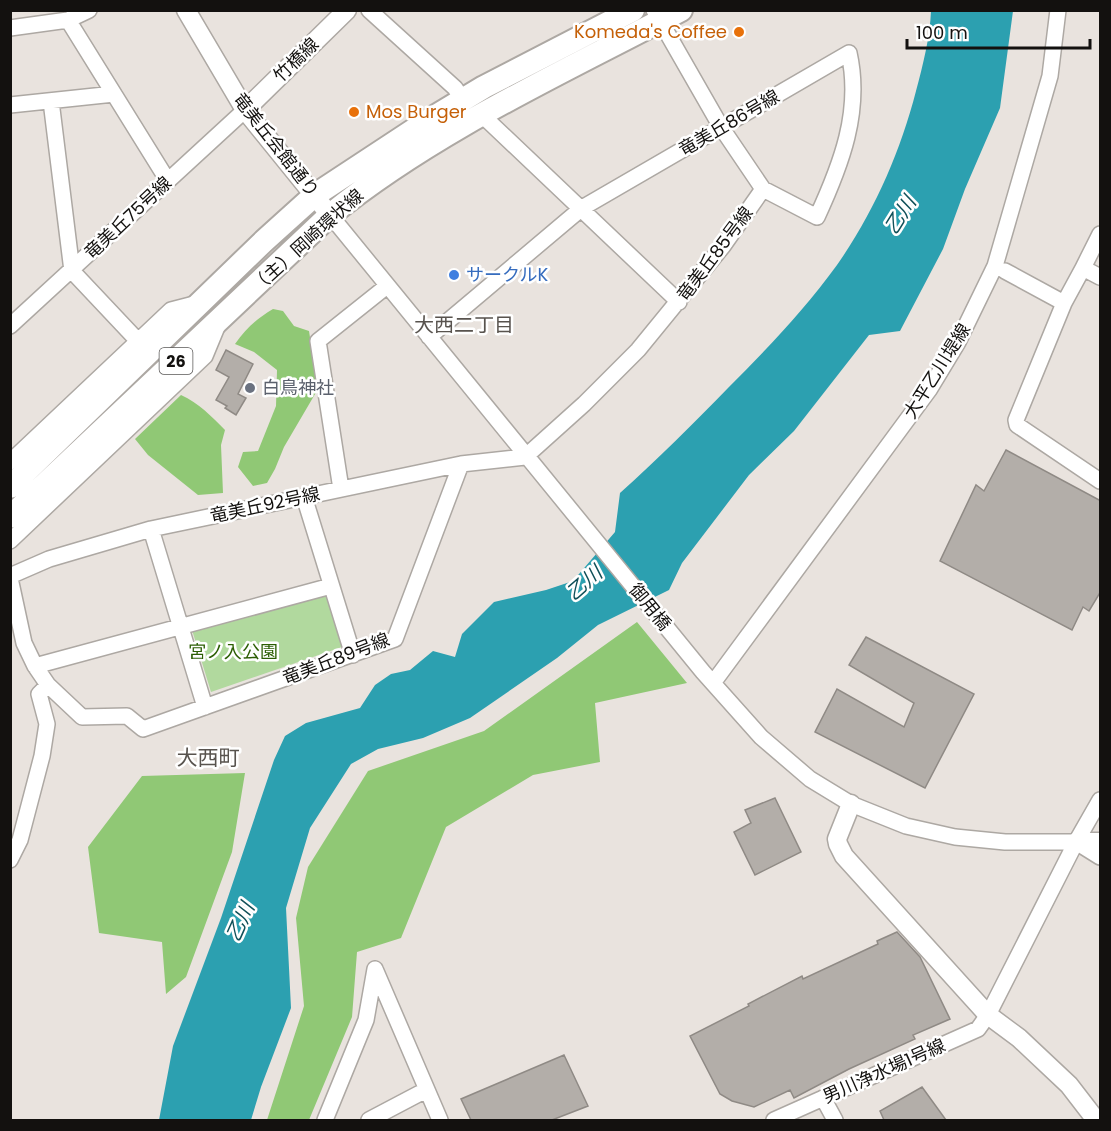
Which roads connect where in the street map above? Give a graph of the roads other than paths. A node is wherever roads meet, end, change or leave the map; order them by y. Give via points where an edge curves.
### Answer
1 (89, 10) edge
2 (186, 10) edge
3 (347, 10) edge
4 (369, 10) edge
5 (633, 10) edge
6 (1058, 10) edge
7 (665, 14) edge
8 (68, 21) junction
9 (10, 28) edge
10 (114, 94) junction
11 (463, 100) junction
12 (51, 101) junction
13 (10, 105) edge
14 (245, 110) junction
15 (483, 115) junction
16 (721, 127) junction
17 (168, 181) junction
18 (763, 189) junction
19 (315, 195) junction
20 (582, 208) junction
21 (330, 215) junction
22 (1101, 234) edge
23 (1083, 268) junction
24 (72, 271) junction
25 (1005, 271) dead end
26 (1101, 277) edge
27 (387, 286) junction
28 (201, 302) junction
29 (679, 302) junction
30 (1064, 303) junction
31 (219, 320) junction
32 (10, 326) edge
33 (429, 337) junction
34 (138, 341) junction
35 (525, 457) junction
36 (10, 462) edge
37 (461, 464) junction
38 (1101, 481) edge
39 (341, 489) junction
40 (311, 495) junction
41 (14, 504) edge
42 (151, 529) junction
43 (10, 541) edge
44 (10, 577) edge
45 (331, 586) junction
46 (180, 627) junction
47 (353, 655) junction
48 (35, 666) junction
49 (713, 683) junction
50 (48, 685) junction
51 (205, 707) junction
52 (1101, 800) edge
53 (851, 804) junction
54 (1076, 842) junction
55 (1101, 842) edge
56 (1101, 857) edge
57 (10, 860) edge
58 (988, 1015) junction
59 (426, 1090) junction
60 (824, 1098) junction
61 (325, 1120) edge
62 (369, 1120) edge
63 (440, 1120) edge
64 (774, 1120) edge
65 (836, 1120) edge
66 (1096, 1120) edge

1 - 8 street
2 - 14 street, 竜美丘会館通り
3 - 14 street, 竹橋線
4 - 11 street via 455,88
5 - 11 main road, （主）岡崎環状線 / 26
6 - 49 street, 大平乙川堤線 via 1050,76 1011,214 995,266 958,342 929,390
7 - 15 main road, （主）岡崎環状線 / 26
7 - 16 street, 竜美丘85号線
8 - 9 street
8 - 10 street
10 - 12 street
10 - 17 street
11 - 19 main road, （主）岡崎環状線 / 26
12 - 13 street
12 - 24 street
14 - 17 street, 竜美丘75号線
14 - 19 street, 竜美丘会館通り
15 - 20 street
15 - 21 main road, （主）岡崎環状線 / 26 via 420,151
16 - 18 street, 竜美丘85号線
16 - 18 street, 竜美丘86号線 via 849,53 854,72 851,122 843,156 817,217
16 - 20 street, 竜美丘86号線
17 - 24 street, 竜美丘75号線
18 - 29 street, 竜美丘85号線
19 - 21 street, 竜美丘会館通り
19 - 28 main road, （主）岡崎環状線 / 26
20 - 29 street
20 - 33 street, 竜美丘86号線
21 - 27 street, 御用橋
21 - 31 main road, （主）岡崎環状線 / 26
22 - 23 street
23 - 26 street
23 - 30 street
24 - 32 street, 竜美丘75号線
24 - 34 street
25 - 30 street
27 - 33 street, 御用橋
27 - 39 street via 318,341
28 - 34 street via 171,310
28 - 41 main road, （主）岡崎環状線 / 26
29 - 35 street, 竜美丘85号線 via 638,350
30 - 38 street via 1017,425
31 - 41 main road, （主）岡崎環状線 / 26
31 - 43 street via 205,356
33 - 35 street, 御用橋
34 - 36 street
35 - 37 street, 竜美丘92号線
35 - 49 street, 御用橋
37 - 39 street, 竜美丘92号線
37 - 47 street, 竜美丘89号線 via 395,639
39 - 40 street, 竜美丘92号線
40 - 42 street, 竜美丘92号線
40 - 45 street via 306,503
42 - 44 street, 竜美丘92号線 via 49,559
42 - 46 street
44 - 48 street via 24,643
45 - 46 street
45 - 47 street
46 - 48 street
46 - 51 street
47 - 51 street, 竜美丘89号線
48 - 50 street
49 - 53 street, 御用橋 via 760,737 810,779
50 - 51 street, 竜美丘89号線 via 82,717 127,716 143,729
50 - 57 street via 39,694 47,724 42,756 20,840
52 - 54 street
53 - 54 street, 御用橋 via 906,826 955,837
53 - 58 street via 837,839 844,856
54 - 55 street
54 - 56 street
54 - 58 street
58 - 60 street, 男川浄水場1号線 via 971,1033
58 - 66 street via 1069,1085
59 - 61 street via 375,969 366,1020
59 - 62 street
59 - 63 street
60 - 64 street, 男川浄水場1号線
60 - 65 street

